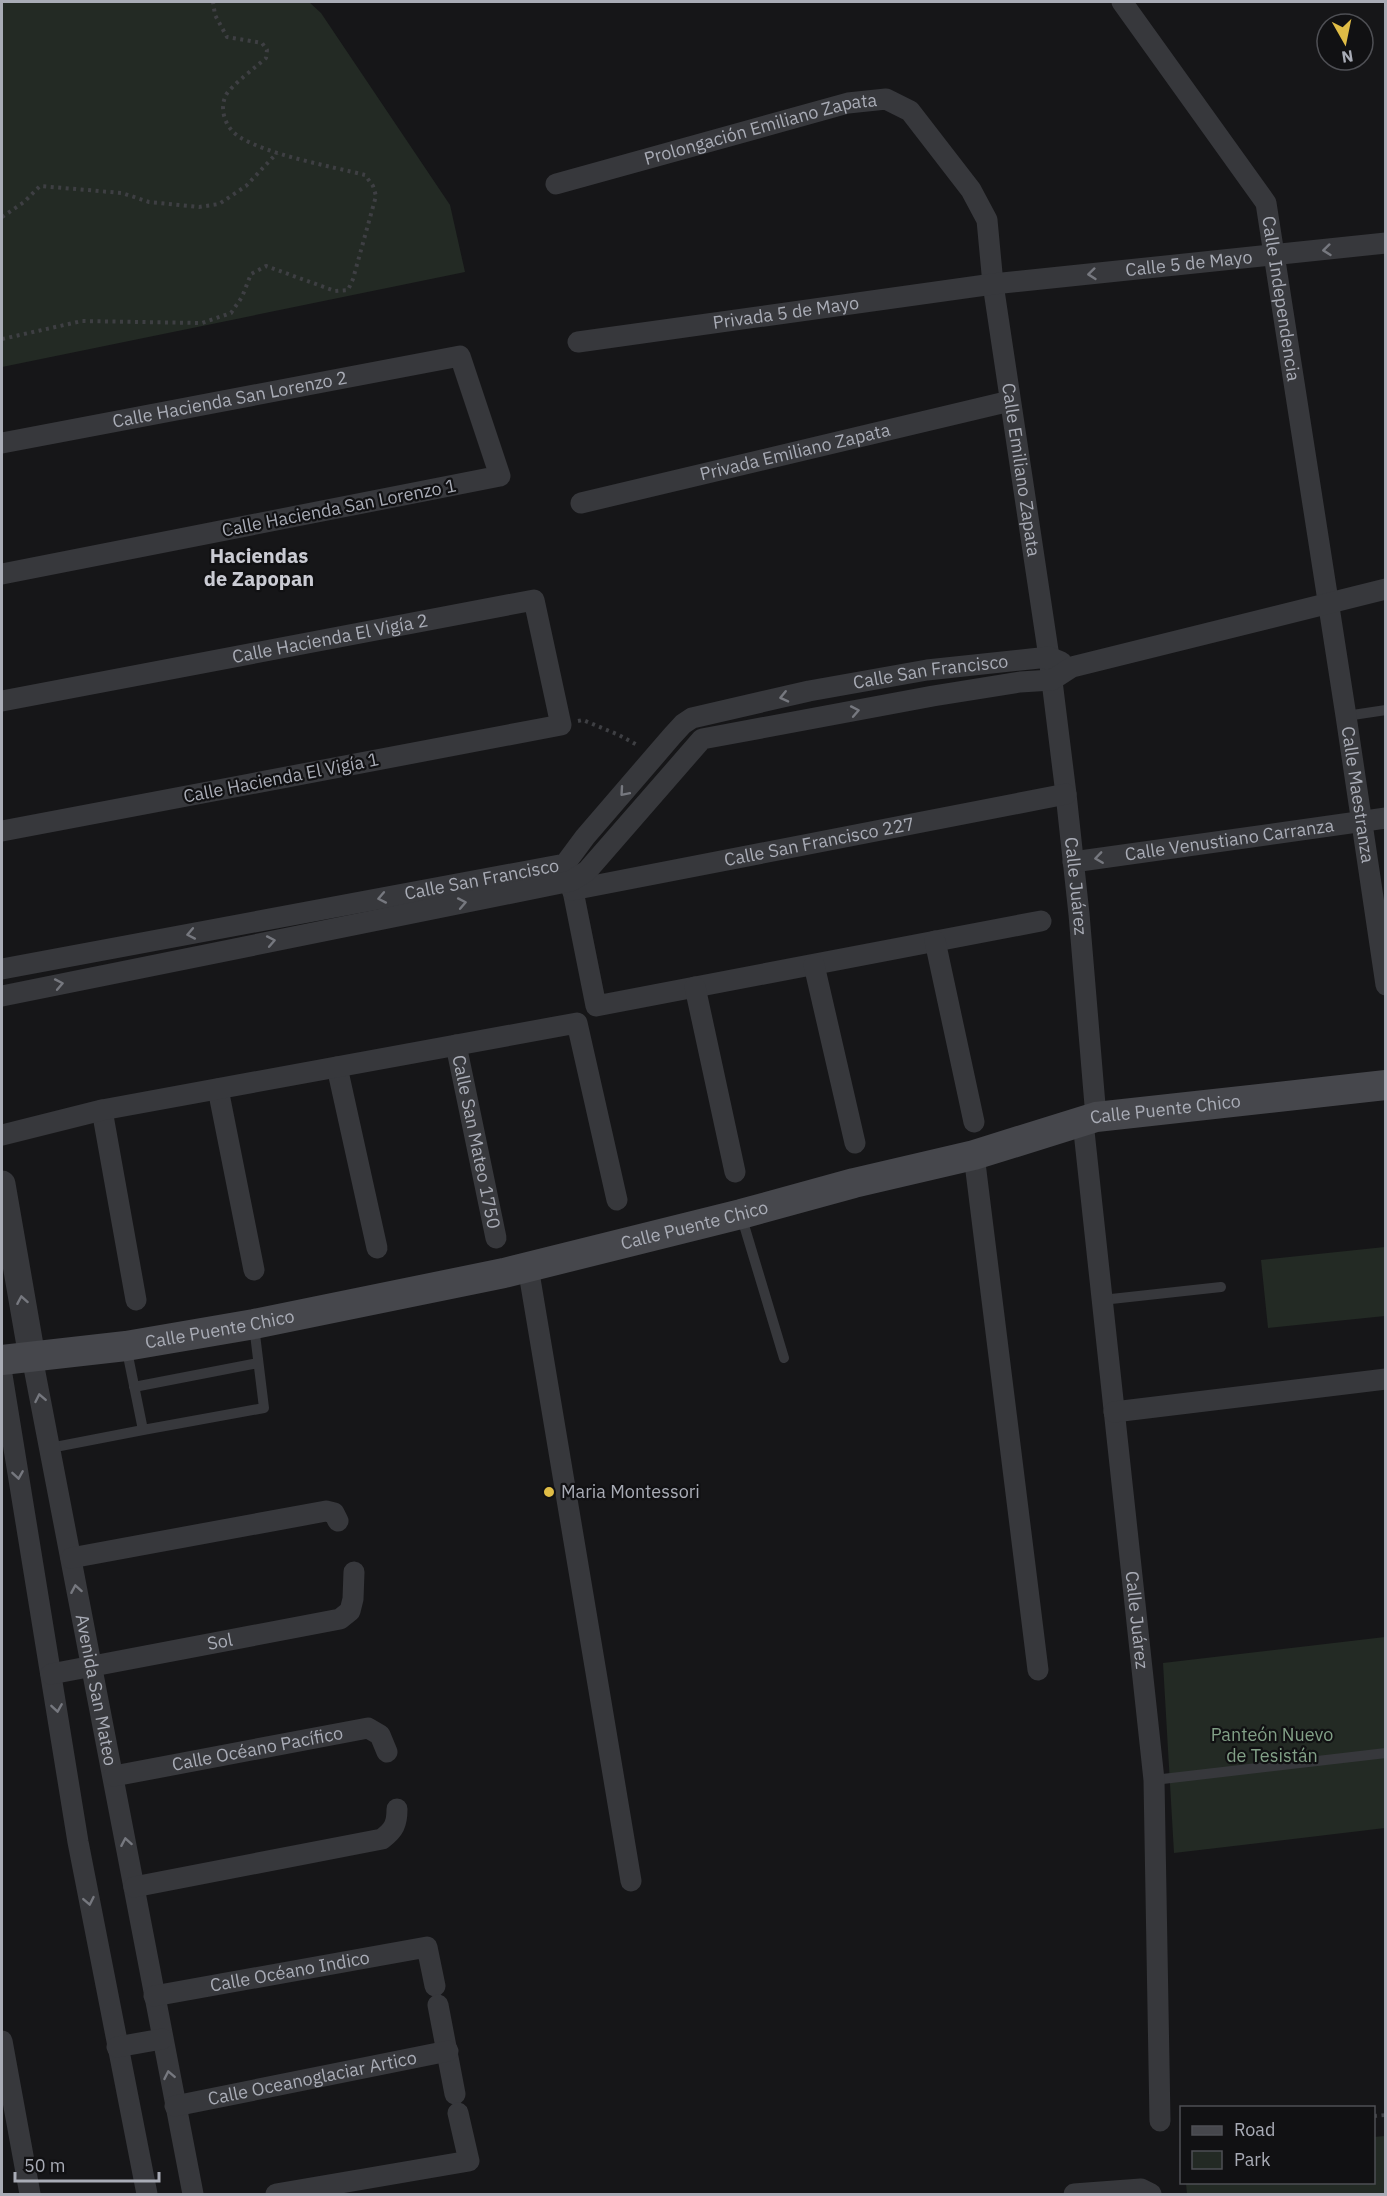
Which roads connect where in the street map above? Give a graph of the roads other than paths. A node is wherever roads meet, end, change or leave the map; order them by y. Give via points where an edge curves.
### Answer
1 (1122, 2) edge
2 (556, 184) dead end
3 (1386, 243) edge
4 (1275, 256) junction
5 (993, 284) junction
6 (578, 342) dead end
7 (1010, 401) junction
8 (2, 443) edge
9 (500, 476) joint
10 (581, 503) dead end
11 (2, 574) edge
12 (1386, 589) edge
13 (1328, 603) junction
14 (1049, 657) junction
15 (1072, 667) junction
16 (927, 670) junction
17 (1052, 680) junction
18 (809, 691) junction
19 (933, 696) junction
20 (2, 701) edge
21 (1386, 710) edge
22 (1346, 716) junction
23 (815, 718) junction
24 (683, 724) junction
25 (561, 725) joint
26 (702, 739) junction
27 (1066, 794) junction
28 (1386, 818) edge
29 (1360, 821) junction
30 (2, 831) edge
31 (1073, 862) junction
32 (569, 878) junction
33 (1041, 921) dead end
34 (935, 941) junction
35 (814, 964) junction
36 (2, 969) edge
37 (1386, 985) edge
38 (695, 987) junction
39 (2, 996) edge
40 (456, 1045) junction
41 (337, 1067) junction
42 (1386, 1085) edge
43 (218, 1089) junction
44 (102, 1110) junction
45 (1090, 1120) junction
46 (974, 1122) dead end
47 (2, 1135) edge
48 (855, 1143) dead end
49 (974, 1155) junction
50 (735, 1172) dead end
51 (2, 1184) edge
52 (617, 1200) dead end
53 (741, 1214) junction
54 (496, 1238) dead end
55 (377, 1248) dead end
56 (528, 1267) junction
57 (254, 1270) dead end
58 (1221, 1287) dead end
59 (136, 1300) dead end
60 (1102, 1300) junction
61 (254, 1324) junction
62 (126, 1346) junction
63 (32, 1358) junction
64 (784, 1358) dead end
65 (2, 1360) edge
66 (258, 1363) junction
67 (2, 1375) edge
68 (1386, 1379) edge
69 (134, 1387) junction
70 (1114, 1412) junction
71 (143, 1430) junction
72 (50, 1448) junction
73 (338, 1521) dead end
74 (71, 1558) junction
75 (354, 1572) dead end
76 (91, 1666) junction
77 (1038, 1670) dead end
78 (51, 1674) junction
79 (387, 1752) dead end
80 (1386, 1753) edge
81 (114, 1776) junction
82 (1154, 1780) junction
83 (397, 1809) dead end
84 (630, 1881) dead end
85 (134, 1887) junction
86 (154, 1996) junction
87 (162, 2039) junction
88 (2, 2041) edge
89 (117, 2047) junction
90 (448, 2051) junction
91 (175, 2106) junction
92 (1160, 2121) dead end
93 (1146, 2192) edge
94 (30, 2194) edge
95 (147, 2194) edge
96 (193, 2194) edge
97 (276, 2194) edge
98 (1074, 2194) edge

1 - 4 street, Calle Independencia via 1266,203
2 - 5 street, Prolongación Emiliano Zapata via 848,103 886,99 910,111 971,190 987,220
3 -> 4 street, Calle 5 de Mayo
4 -> 5 street, Calle 5 de Mayo
4 - 13 street, Calle Independencia
5 - 6 street, Privada 5 de Mayo
5 - 7 street, Calle Emiliano Zapata
7 - 10 street, Privada Emiliano Zapata
7 - 14 street, Calle Emiliano Zapata
8 - 9 street, Calle Hacienda San Lorenzo 2 via 460,356
9 - 11 street, Calle Hacienda San Lorenzo 1
12 - 13 street, Calle San Francisco
13 - 15 street, Calle San Francisco
13 - 22 street, Calle Maestranza
14 - 15 street, Calle San Francisco
14 - 16 street, Calle San Francisco
14 - 17 street, Calle Juárez
15 - 17 street, Calle San Francisco
16 - 18 street, Calle San Francisco
16 - 19 street
17 - 19 street, Calle San Francisco
17 - 27 street, Calle Juárez
18 - 23 street
18 -> 24 street, Calle San Francisco via 692,718
23 -> 19 street, Calle San Francisco
20 - 25 street, Calle Hacienda El Vigía 2 via 534,600
21 - 22 lane
22 - 29 street, Calle Maestranza
23 - 26 street, Calle San Francisco
24 - 26 street
24 -> 32 street, Calle San Francisco via 585,837
25 - 30 street, Calle Hacienda El Vigía 1
26 - 32 street, Calle San Francisco via 587,871
27 - 31 street, Calle Juárez
27 - 32 street, Calle San Francisco 227
28 - 29 street, Calle Venustiano Carranza
29 -> 31 street, Calle Venustiano Carranza
29 - 37 street, Calle Maestranza
31 - 45 street, Calle Juárez
32 -> 36 street, Calle San Francisco
32 - 38 street via 596,1006
39 -> 32 street, Calle San Francisco
33 - 34 street
34 - 35 street
34 - 46 street
35 - 38 street
35 - 48 street
38 - 50 street
40 - 41 street, Calle San Mateo 1750
40 - 52 street, Calle San Mateo 1750 via 577,1023
40 - 54 street, Calle San Mateo 1750
41 - 43 street, Calle San Mateo 1750
41 - 55 street
42 - 45 main road, Calle Puente Chico
43 - 44 street, Calle San Mateo 1750
43 - 57 street
44 - 47 street, Calle San Mateo 1750
44 - 59 street
45 - 49 main road, Calle Puente Chico
45 - 60 street, Calle Juárez
49 - 53 main road, Calle Puente Chico
49 - 77 street
63 -> 51 street, Avenida San Mateo
53 - 56 main road, Calle Puente Chico
53 - 64 lane
56 - 61 main road, Calle Puente Chico
56 - 84 street
58 - 60 lane
60 - 70 street, Calle Juárez
61 - 62 main road, Calle Puente Chico
61 - 66 lane
62 - 63 main road, Calle Puente Chico
62 - 69 lane
63 - 65 main road, Calle Puente Chico
72 -> 63 street, Avenida San Mateo
66 - 69 lane
66 - 71 lane via 264,1408
67 -> 78 street
68 - 70 street
69 - 71 lane
70 - 82 street, Calle Juárez
71 - 72 lane
72 - 74 street, Avenida San Mateo
73 - 74 street via 334,1513 326,1511
76 -> 74 street, Avenida San Mateo
75 - 76 street, Sol via 351,1611 340,1618
76 - 78 street, Sol
76 - 81 street, Avenida San Mateo
78 -> 89 street
79 - 81 street, Calle Océano Pacífico via 380,1735 368,1728
80 - 82 lane
85 -> 81 street, Avenida San Mateo
82 - 92 street, Calle Juárez
83 - 85 street via 397,1823 382,1839
85 - 86 street, Avenida San Mateo
86 - 87 street, Avenida San Mateo
86 - 90 street, Calle Océano Indico via 427,1947
87 - 89 street
91 -> 87 street, Avenida San Mateo
88 - 94 street
89 - 95 street
90 - 91 street, Calle Oceanoglaciar Artico
90 - 97 street via 469,2161
91 - 96 street, Avenida San Mateo
93 - 98 street

